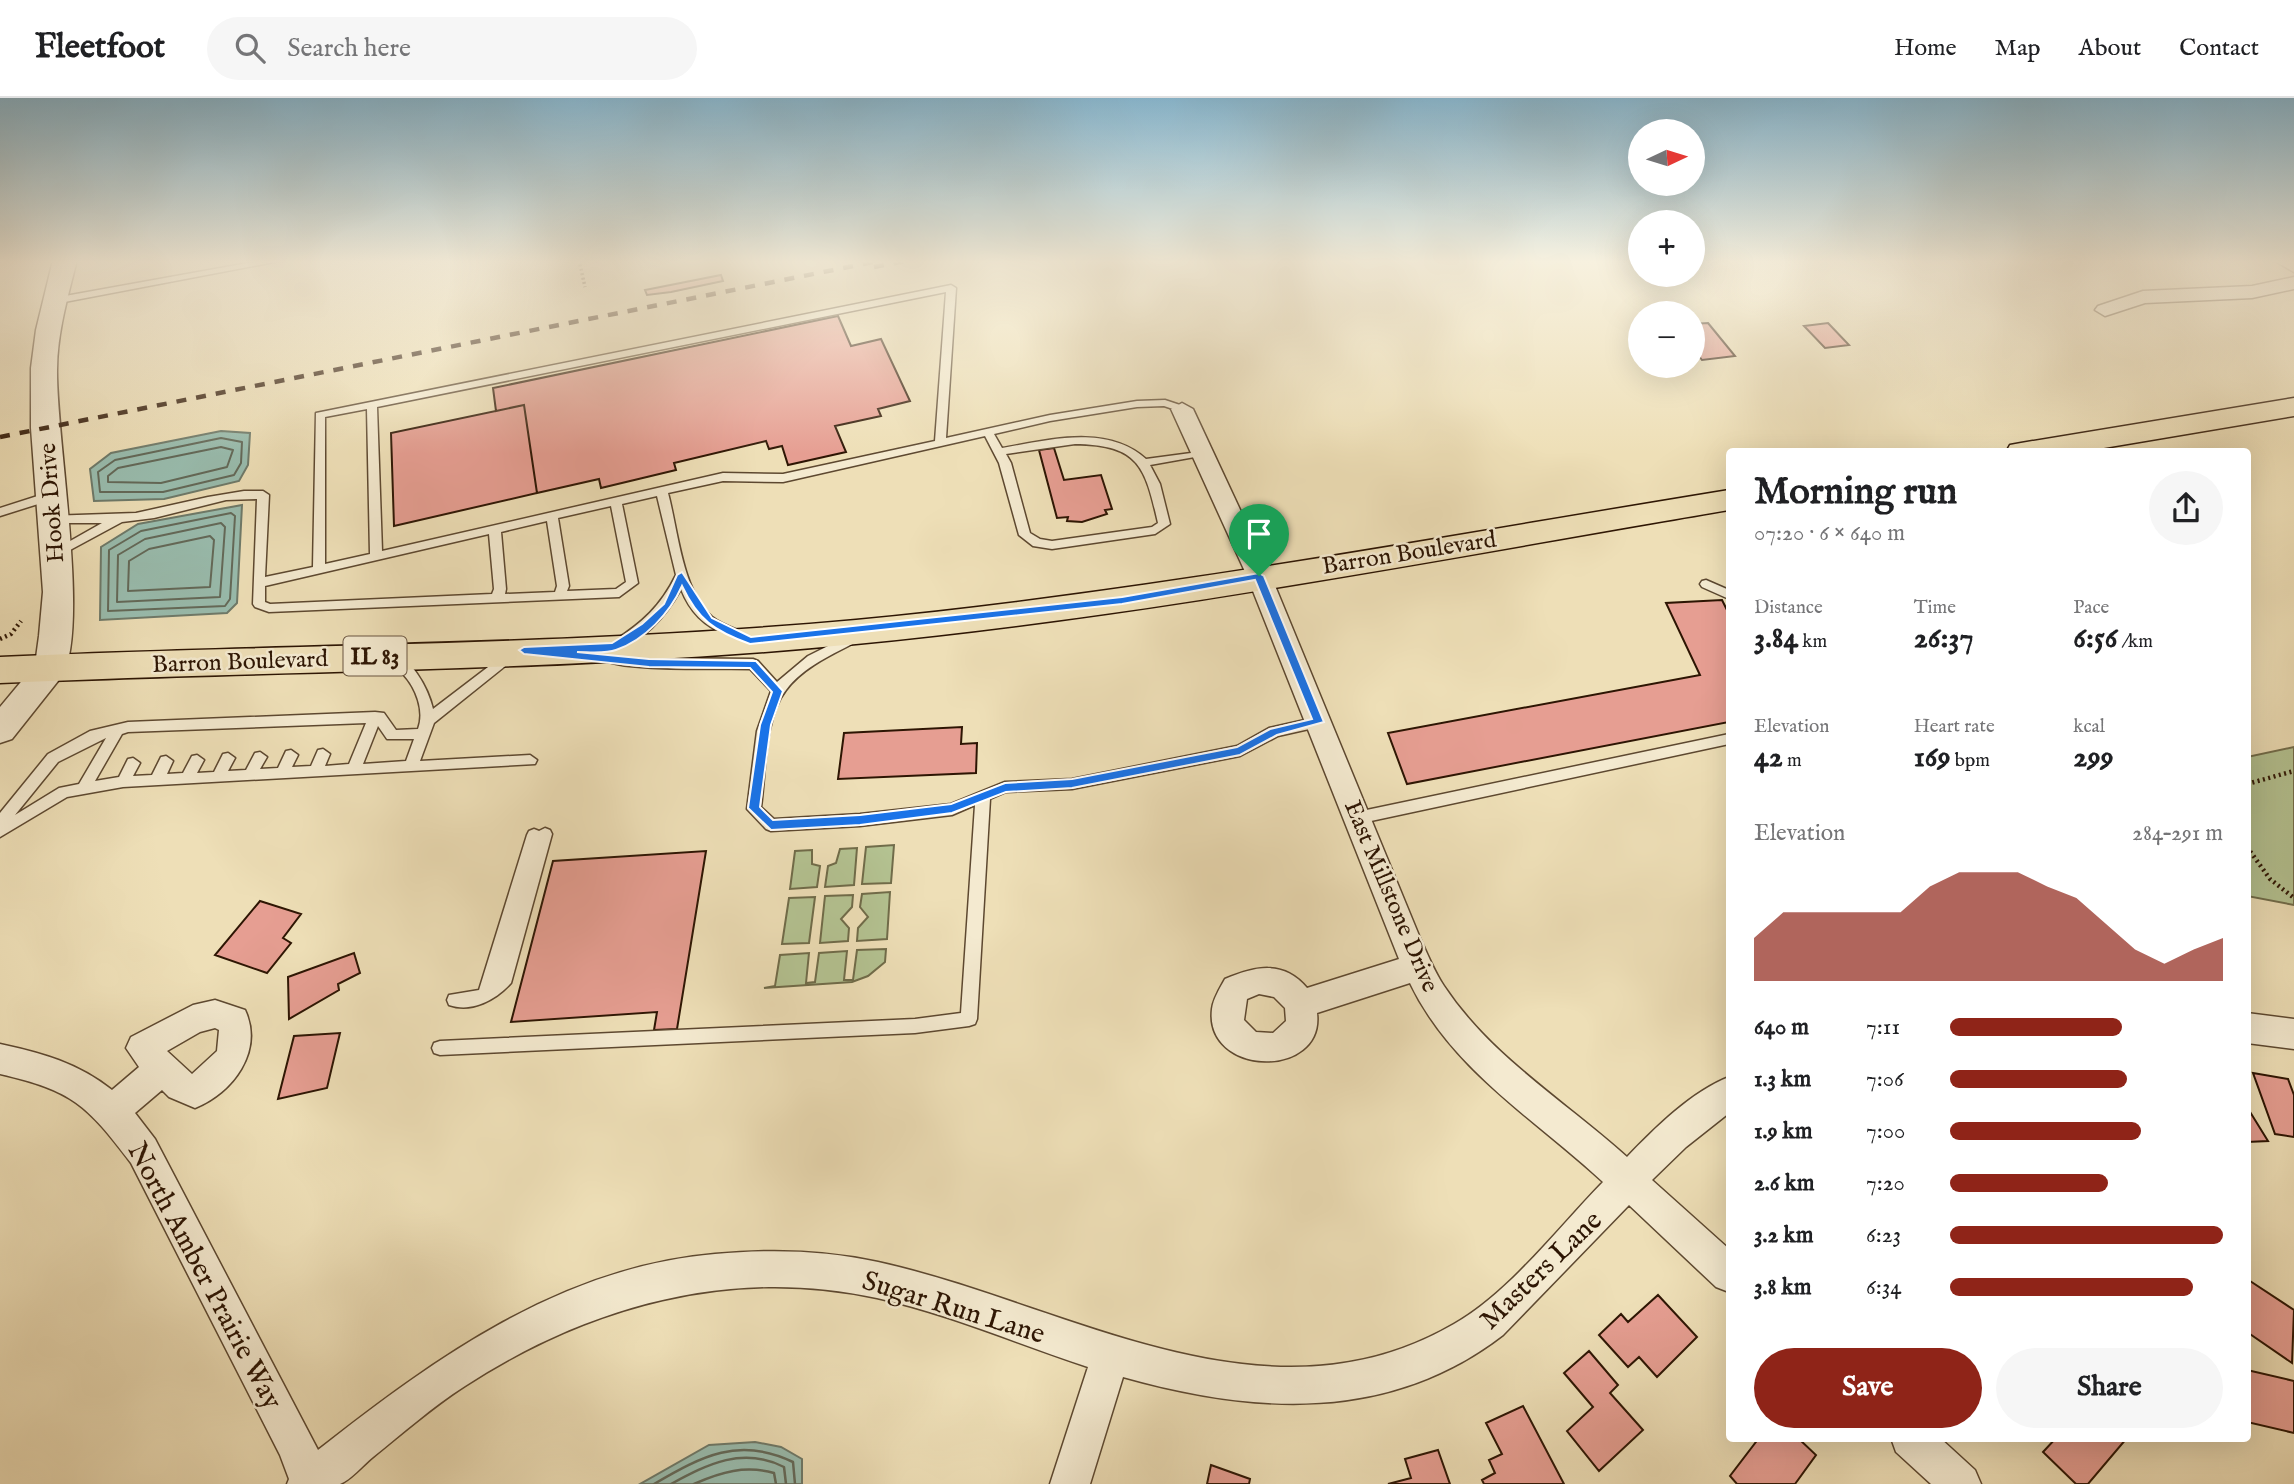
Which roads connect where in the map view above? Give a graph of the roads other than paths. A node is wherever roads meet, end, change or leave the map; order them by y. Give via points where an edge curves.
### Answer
1 (51, 325) edge
2 (769, 325) edge
3 (948, 325) edge
4 (372, 405) junction
5 (2294, 407) edge
6 (1182, 410) joint
7 (988, 432) junction
8 (940, 443) junction
9 (2045, 448) edge
10 (999, 452) junction
11 (1202, 453) junction
12 (1144, 463) junction
13 (662, 491) junction
14 (1726, 500) edge
15 (616, 502) junction
16 (51, 508) junction
17 (0, 512) edge
18 (552, 517) junction
19 (118, 520) junction
20 (495, 530) junction
21 (55, 554) junction
22 (376, 557) junction
23 (320, 570) junction
24 (682, 575) junction
25 (1259, 576) junction
26 (259, 583) junction
27 (1706, 584) dead end
28 (1726, 594) edge
29 (559, 596) junction
30 (497, 598) junction
31 (872, 630) junction
32 (750, 640) junction
33 (614, 647) junction
34 (520, 650) junction
35 (388, 655) junction
36 (51, 667) junction
37 (0, 670) edge
38 (778, 691) junction
39 (375, 717) junction
40 (277, 721) junction
41 (1318, 722) junction
42 (215, 723) junction
43 (186, 724) junction
44 (153, 726) junction
45 (426, 727) junction
46 (0, 730) edge
47 (117, 730) junction
48 (270, 734) dead end
49 (208, 737) dead end
50 (178, 739) dead end
51 (145, 740) dead end
52 (1726, 740) edge
53 (323, 754) dead end
54 (291, 755) dead end
55 (260, 757) dead end
56 (228, 758) dead end
57 (197, 760) dead end
58 (530, 760) dead end
59 (166, 761) dead end
60 (132, 763) dead end
61 (412, 765) junction
62 (354, 768) junction
63 (316, 771) junction
64 (283, 772) junction
65 (251, 774) junction
66 (219, 776) junction
67 (187, 778) junction
68 (156, 780) junction
69 (123, 782) junction
70 (83, 789) junction
71 (983, 796) junction
72 (1357, 818) junction
73 (0, 823) edge
74 (0, 831) edge
75 (540, 835) dead end
76 (1417, 967) junction
77 (455, 1000) dead end
78 (1300, 1004) dead end
79 (2251, 1029) edge
80 (2294, 1034) edge
81 (440, 1048) dead end
82 (0, 1059) edge
83 (162, 1069) dead end
84 (1726, 1095) edge
85 (112, 1111) junction
86 (1628, 1181) junction
87 (1726, 1271) edge
88 (1111, 1355) junction
89 (1914, 1442) edge
90 (309, 1483) edge
91 (1957, 1483) edge
92 (1070, 1484) edge

1 - 16 street, Hook Drive via 44,369
2 - 4 lane
3 - 8 lane
4 - 22 lane
4 - 23 lane via 320,415
5 - 9 main road
6 - 7 lane via 1165,403 1137,404
6 - 11 street, East Millstone Drive
7 - 8 lane
7 - 10 lane
8 - 13 lane via 783,478 723,477
10 - 12 lane via 1077,440 1109,442
10 - 12 lane via 1025,535 1037,544 1155,530 1164,524
11 - 12 lane
11 - 25 street, East Millstone Drive
13 - 15 lane
13 - 24 lane
14 - 25 main road, Barron Boulevard / IL 83
15 - 18 lane
15 - 29 lane via 632,583 619,593
16 - 17 lane
16 - 19 lane via 75,516
16 - 21 street, Hook Drive
18 - 20 lane
18 - 29 lane via 563,586
19 - 21 lane
19 - 26 lane via 239,493 263,495
20 - 22 lane
20 - 30 lane
21 - 36 street, Hook Drive via 58,592
22 - 23 lane
23 - 26 lane
24 - 32 lane via 709,621
24 - 33 lane via 668,606
25 - 31 main road, Barron Boulevard / IL 83 via 1122,601
25 - 41 street, East Millstone Drive
26 - 30 lane via 259,604 269,608
27 - 28 lane
29 - 30 lane
31 - 32 main road, Barron Boulevard / IL 83
31 - 38 lane via 815,656
32 - 33 main road, Barron Boulevard / IL 83
33 - 34 main road, Barron Boulevard / IL 83
34 - 35 main road, Barron Boulevard / IL 83
34 - 38 lane via 649,663 752,664
34 - 45 lane
35 - 36 main road, Barron Boulevard / IL 83
35 - 45 lane via 402,664 426,699
36 - 37 main road, Barron Boulevard / IL 83
36 - 46 street
38 - 71 lane via 766,725 754,808 771,825 952,809
39 - 40 lane via 304,726
39 - 45 lane via 379,716 392,735
39 - 62 lane
40 - 42 lane via 242,729
40 - 48 lane
41 - 71 lane via 1274,732 1240,751 1072,784 1005,788
41 - 72 street, East Millstone Drive
42 - 43 lane
42 - 49 lane
43 - 44 lane
43 - 50 lane
44 - 47 lane
44 - 51 lane
45 - 61 lane
47 - 70 lane
47 - 73 lane via 95,735 53,758
52 - 72 lane
53 - 63 lane
54 - 64 lane
55 - 65 lane
56 - 66 lane
57 - 67 lane
58 - 61 lane
59 - 68 lane
60 - 69 lane
61 - 62 lane
62 - 63 lane
63 - 64 lane
64 - 65 lane
65 - 66 lane
66 - 67 lane
67 - 68 lane
68 - 69 lane
69 - 70 lane
70 - 74 lane via 64,792
71 - 81 lane via 969,1019 915,1026
72 - 76 street, East Millstone Drive
75 - 77 lane via 505,978 492,995
76 - 78 street
76 - 86 street, East Millstone Drive via 1432,995 1501,1076
79 - 80 street
82 - 85 street, North Amber Prairie Way via 48,1070 78,1083
83 - 85 street
84 - 86 street, Masters Lane via 1674,1136
85 - 90 street, North Amber Prairie Way via 143,1151 297,1446
86 - 87 street, East Millstone Drive
86 - 88 street, Masters Lane via 1504,1311 1409,1369 1338,1384 1269,1387 1202,1380
88 - 90 street, Sugar Run Lane via 914,1290 844,1274 763,1270 671,1278 586,1303 470,1362
88 - 92 street
89 - 91 street

